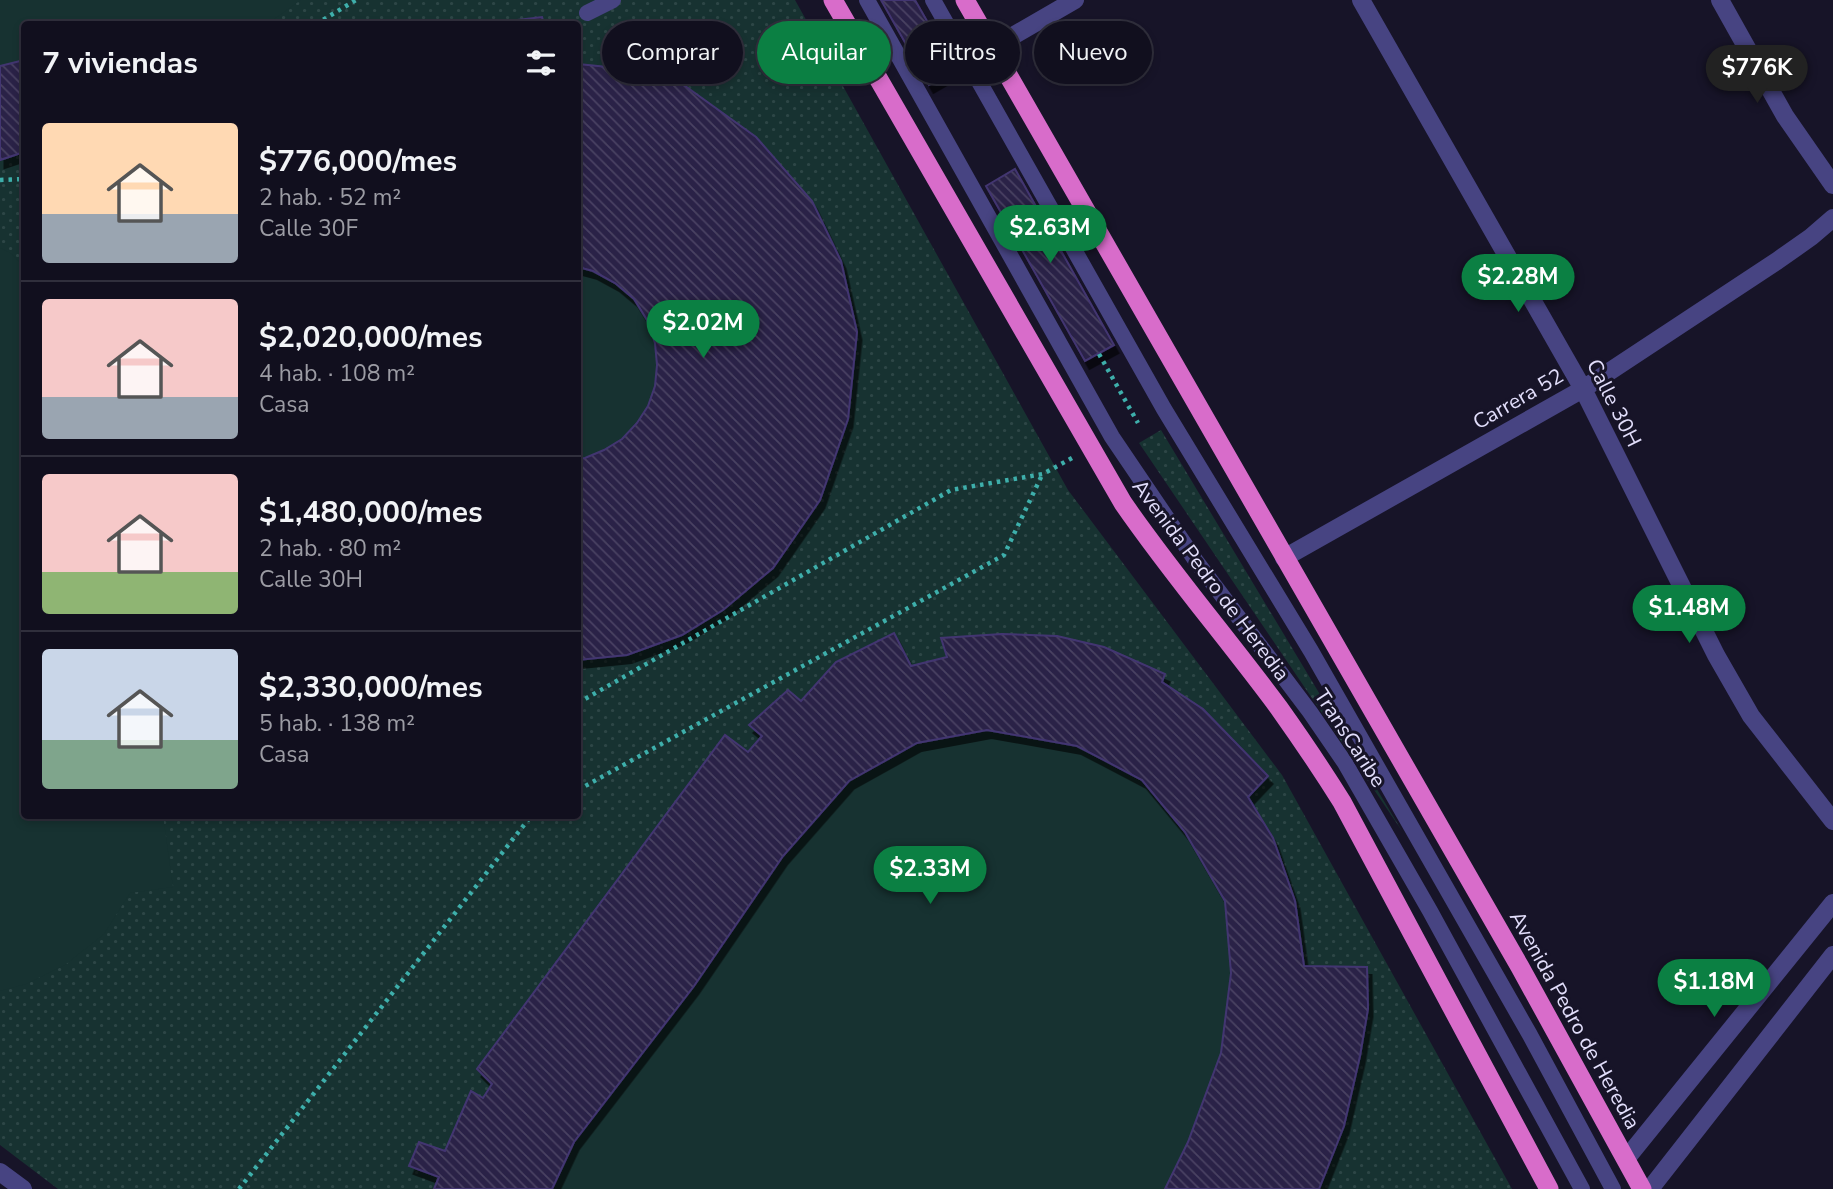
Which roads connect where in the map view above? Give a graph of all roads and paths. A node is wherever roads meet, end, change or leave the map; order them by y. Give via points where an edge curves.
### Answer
1 (356, 0) edge
2 (613, 0) edge
3 (833, 0) edge
4 (866, 0) edge
5 (933, 0) edge
6 (964, 0) edge
7 (1075, 0) edge
8 (1361, 0) edge
9 (1720, 0) edge
10 (587, 13) dead end
11 (321, 21) edge
12 (976, 21) edge
13 (1020, 32) edge
14 (1013, 84) edge
15 (21, 179) edge
16 (0, 180) edge
17 (1833, 185) edge
18 (1833, 218) edge
19 (1099, 354) dead end
20 (1583, 389) junction
21 (1138, 423) dead end
22 (1091, 448) junction
23 (1043, 474) junction
24 (1284, 558) junction
25 (581, 701) edge
26 (581, 788) edge
27 (527, 819) edge
28 (1833, 821) edge
29 (1833, 904) edge
30 (1833, 955) edge
31 (1626, 1159) junction
32 (0, 1172) edge
33 (23, 1189) edge
34 (239, 1189) edge
35 (1549, 1189) edge
36 (1582, 1189) edge
37 (1614, 1189) edge
38 (1642, 1189) edge
39 (1650, 1189) edge

1 - 11 path
2 - 10 lane
3 - 22 highway, Avenida Pedro de Heredia
4 - 36 lane, TransCaribe via 1112,437 1196,561 1345,763
5 - 37 lane, TransCaribe via 1164,409 1318,663
6 - 12 highway, Avenida Pedro de Heredia
7 - 13 street
8 - 20 street, Calle 30H
9 - 17 street via 1785,116
14 - 24 highway, Avenida Pedro de Heredia
15 - 16 path
18 - 20 street, Carrera 52 via 1777,261
19 - 21 path
20 - 24 street, Carrera 52
20 - 28 street, Calle 30H via 1751,716
22 - 23 path
22 - 35 highway, Avenida Pedro de Heredia via 1158,554 1278,708 1342,802
23 - 25 path via 951,490
23 - 26 path via 1003,555
24 - 31 highway, Avenida Pedro de Heredia
27 - 34 path
29 - 31 street
30 - 39 street
31 - 38 highway, Avenida Pedro de Heredia
32 - 33 street

